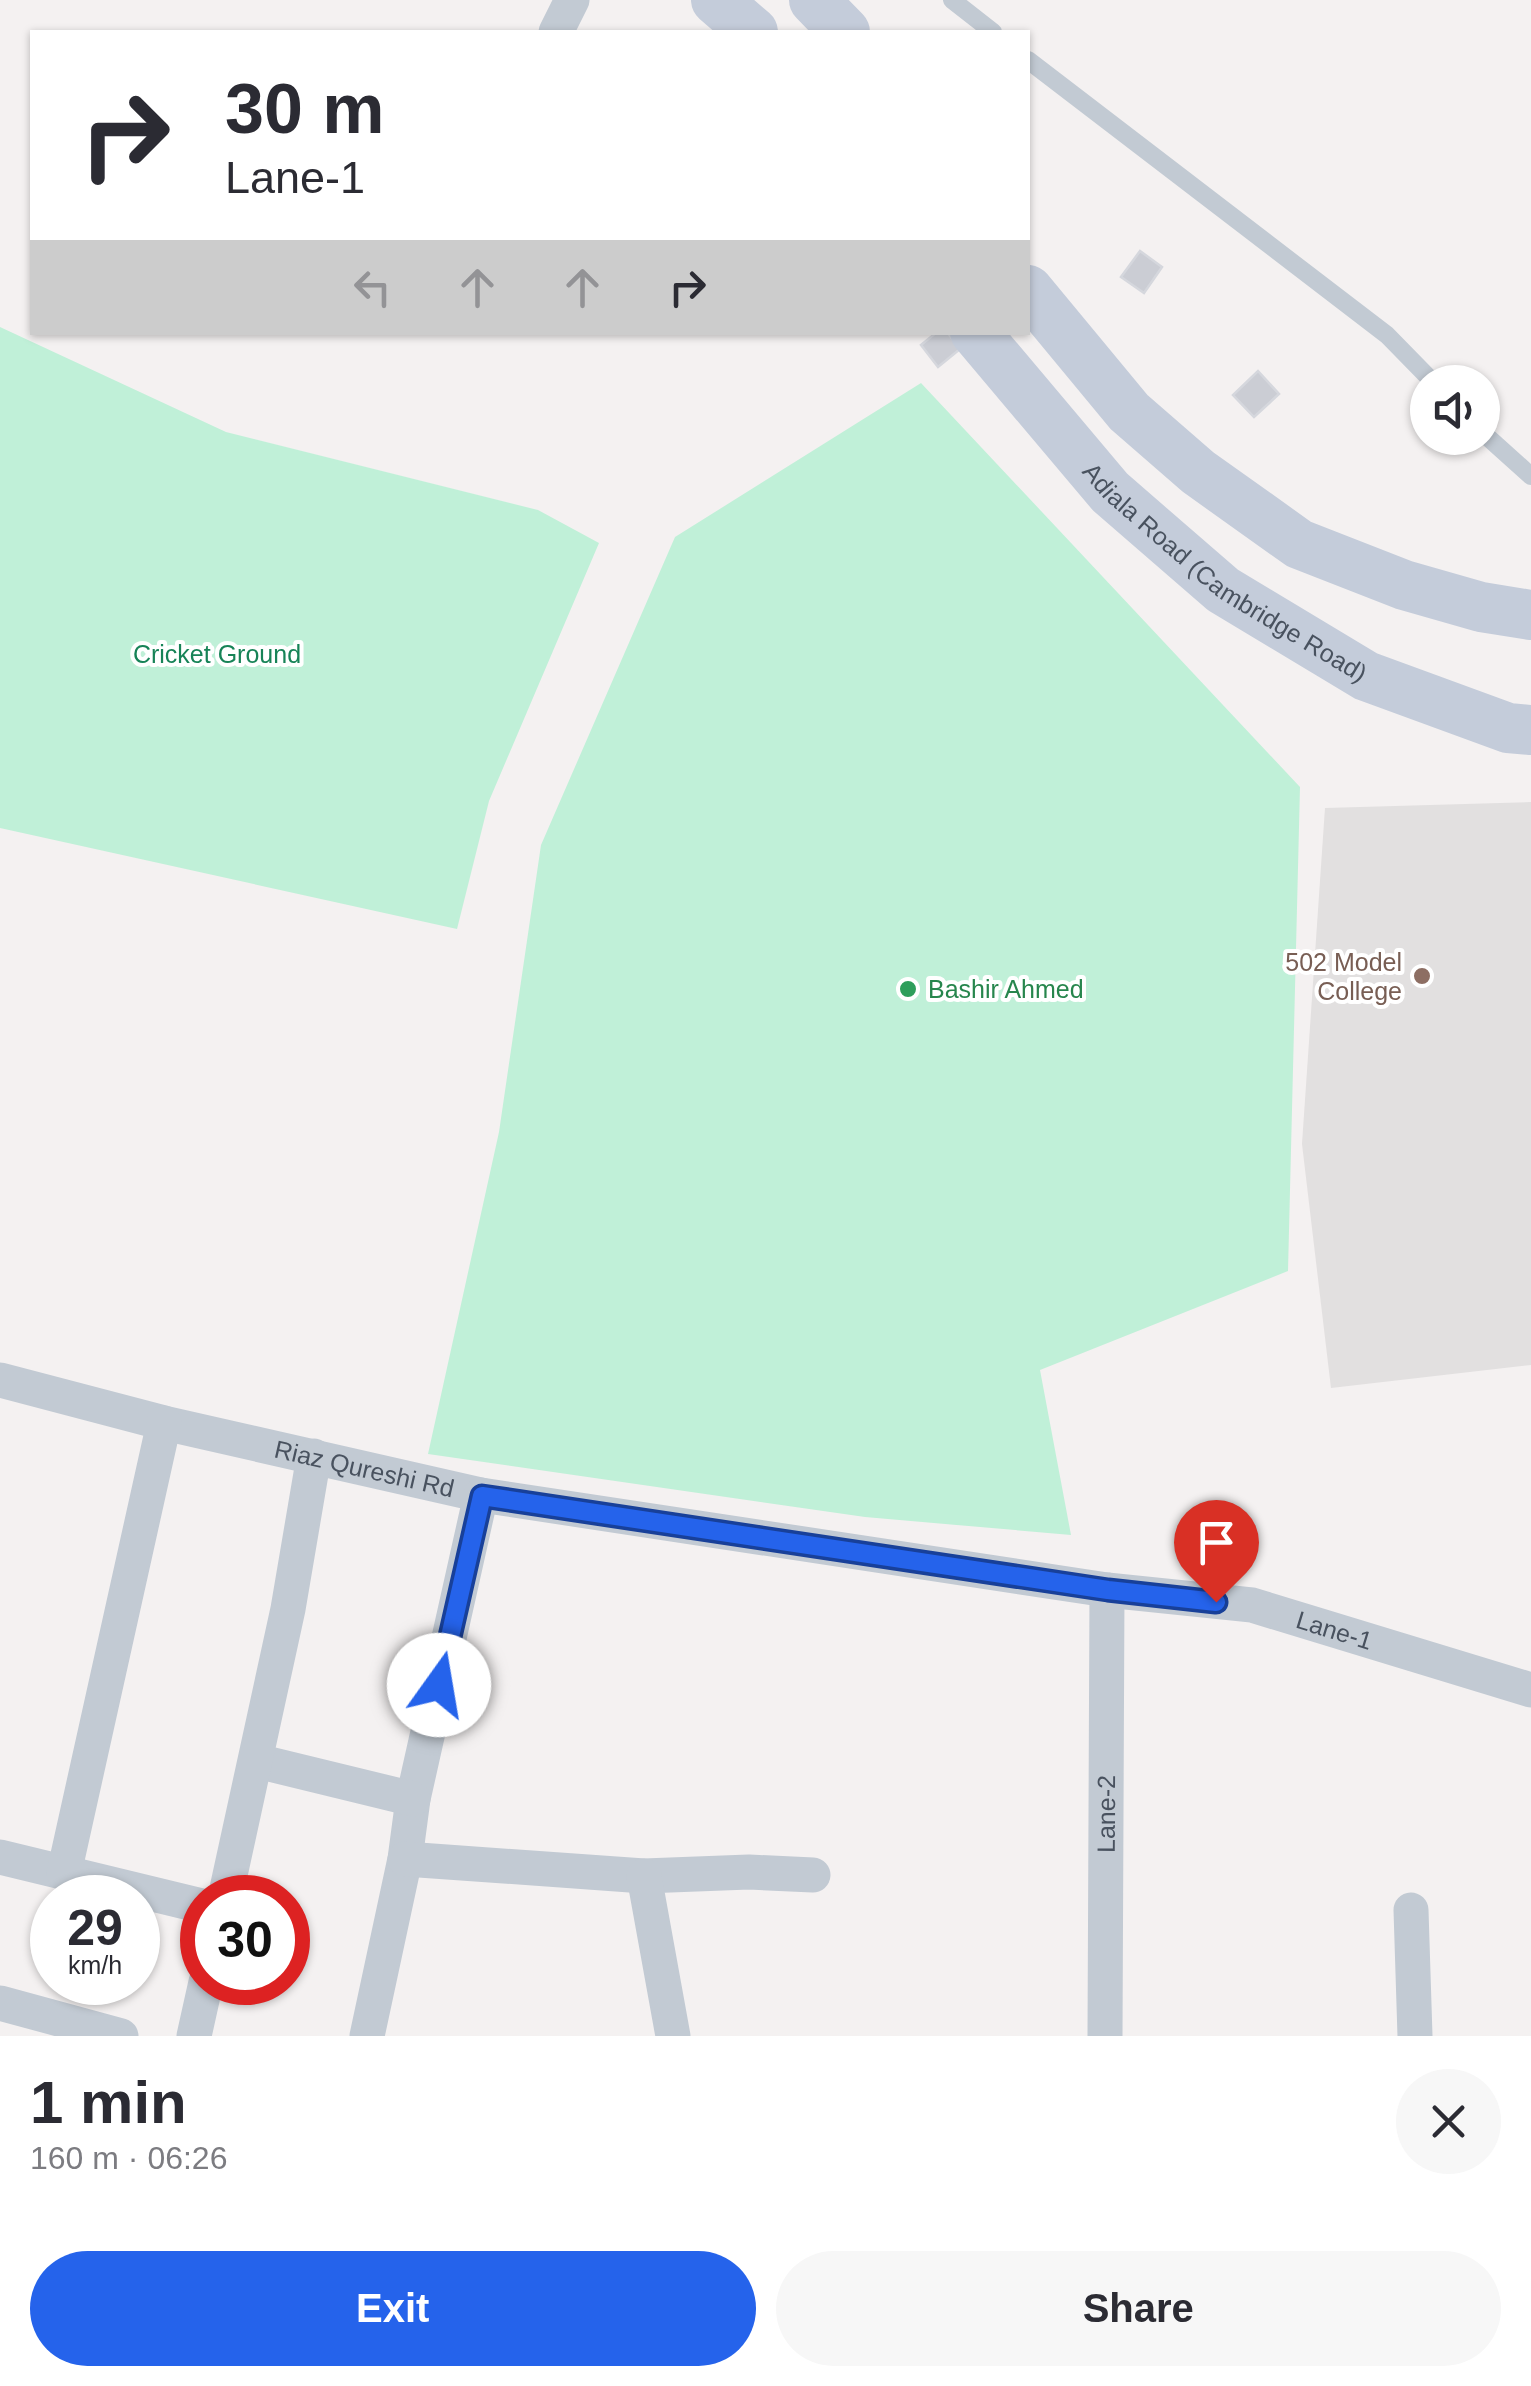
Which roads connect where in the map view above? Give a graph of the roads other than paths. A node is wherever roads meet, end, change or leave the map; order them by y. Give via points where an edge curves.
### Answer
1 (572, 0) edge
2 (716, 0) edge
3 (814, 0) edge
4 (952, 0) edge
5 (557, 30) edge
6 (751, 30) edge
7 (843, 30) edge
8 (990, 30) edge
9 (1030, 62) edge
10 (1030, 292) edge
11 (978, 335) edge
12 (1417, 365) edge
13 (1500, 448) edge
14 (1531, 476) edge
15 (1531, 615) edge
16 (1531, 730) edge
17 (2, 1389) edge
18 (164, 1423) junction
19 (314, 1456) junction
20 (482, 1496) junction
21 (1108, 1590) junction
22 (1531, 1690) edge
23 (257, 1762) junction
24 (413, 1799) junction
25 (0, 1857) edge
26 (406, 1860) junction
27 (64, 1872) junction
28 (230, 1875) edge
29 (812, 1875) dead end
30 (644, 1876) junction
31 (180, 1901) edge
32 (1411, 1910) dead end
33 (0, 2003) edge
34 (201, 2005) edge
35 (117, 2035) edge
36 (194, 2036) edge
37 (366, 2036) edge
38 (674, 2036) edge
39 (1105, 2036) edge
40 (1415, 2036) edge

1 - 5 street
2 - 6 main road
3 - 7 main road
4 - 8 lane
9 - 12 lane via 1387,334
10 - 15 main road via 1129,412 1198,472 1299,544 1404,585
11 - 16 main road, Adiala Road (Cambridge Road) via 1110,492 1222,590 1366,676 1508,728
13 - 14 lane
17 - 18 street, Riaz Qureshi Rd
18 - 19 street, Riaz Qureshi Rd
18 - 27 street
19 - 20 street, Riaz Qureshi Rd
19 - 23 street
20 - 21 street, Lane-1
20 - 24 street, Riaz Qureshi Rd
21 - 22 street, Lane-1 via 1252,1605
21 - 39 street, Lane-2
23 - 24 street
23 - 28 street
24 - 26 street, Riaz Qureshi Rd
25 - 27 street
26 - 30 street
26 - 37 street, Riaz Qureshi Rd
27 - 31 street
29 - 30 street
30 - 38 street
32 - 40 street
33 - 35 street
34 - 36 street

